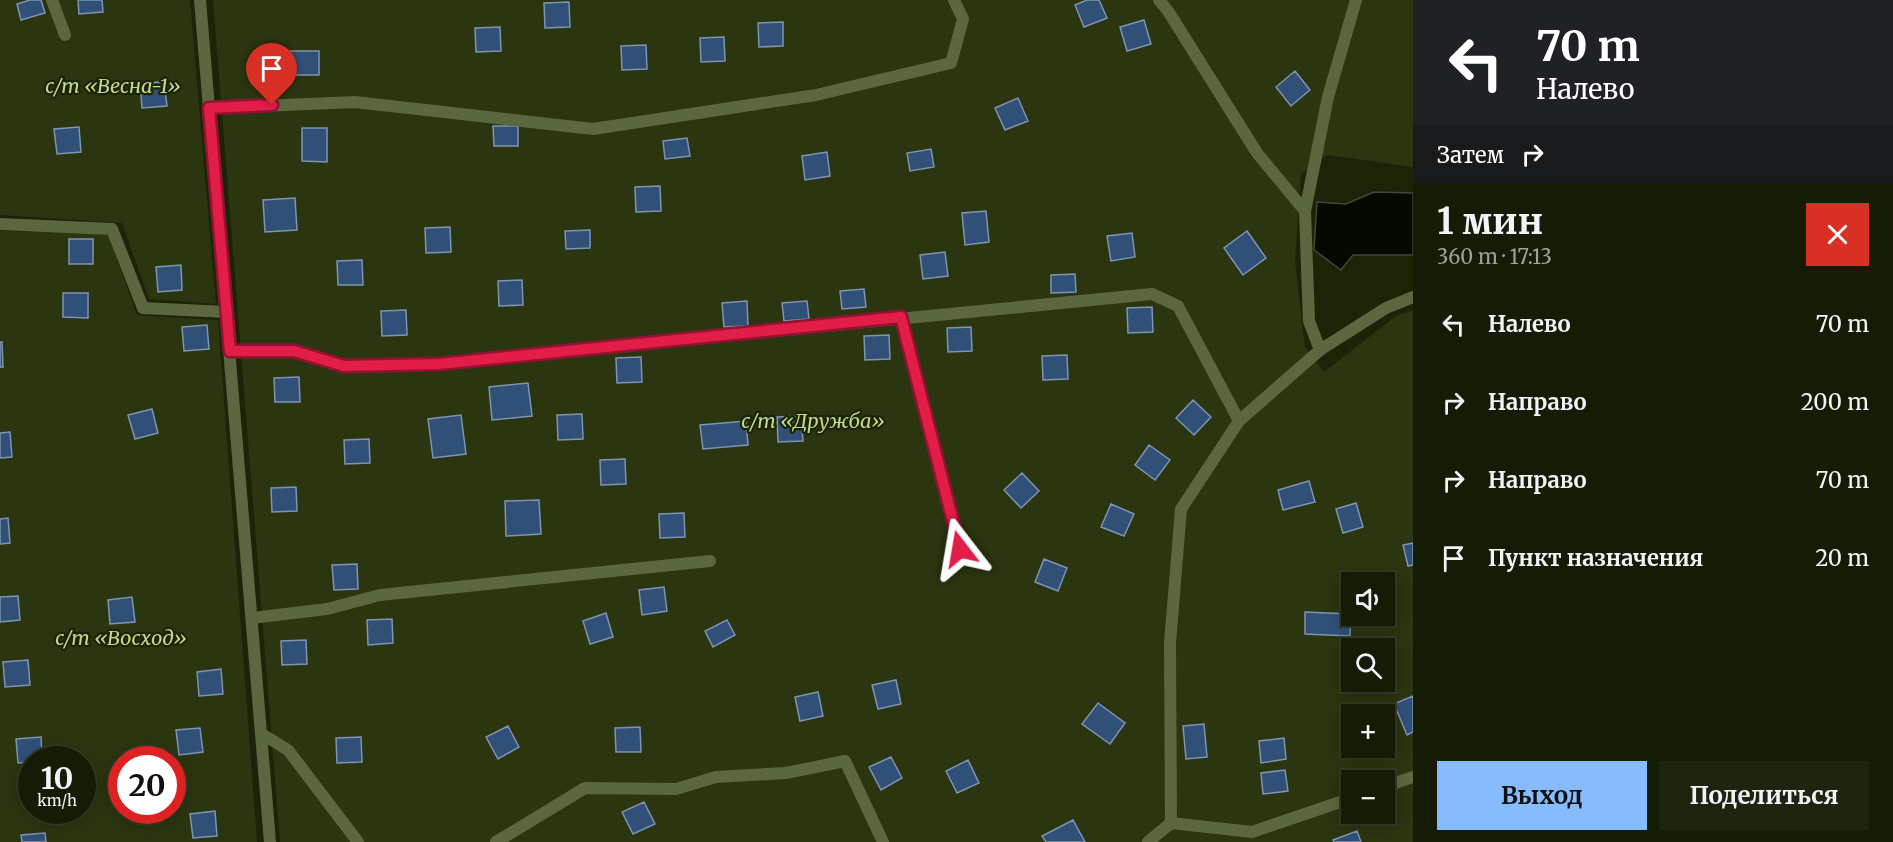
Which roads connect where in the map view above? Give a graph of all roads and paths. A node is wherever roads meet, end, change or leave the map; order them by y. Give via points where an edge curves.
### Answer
1 (52, 0) edge
2 (200, 0) edge
3 (954, 0) edge
4 (1159, 0) edge
5 (1356, 0) edge
6 (65, 35) dead end
7 (209, 108) junction
8 (1305, 211) junction
9 (0, 224) edge
10 (1413, 297) edge
11 (226, 312) junction
12 (901, 317) junction
13 (1320, 350) junction
14 (230, 351) junction
15 (1239, 421) junction
16 (960, 549) dead end
17 (710, 561) dead end
18 (252, 618) junction
19 (262, 735) junction
20 (1413, 777) edge
21 (1395, 783) edge
22 (1341, 802) edge
23 (1171, 823) junction
24 (1254, 837) edge
25 (270, 842) edge
26 (358, 842) edge
27 (496, 842) edge
28 (883, 842) edge
29 (1148, 842) edge

1 - 6 street
2 - 7 street
3 - 7 street via 963,19 951,63 816,95 593,129 355,102
4 - 8 street via 1257,153
5 - 8 street via 1328,97
7 - 11 street
8 - 13 street via 1309,321
9 - 11 street via 112,229 143,308
10 - 13 street via 1386,308
11 - 14 street
12 - 14 street via 439,364 344,366 294,351
12 - 15 street via 1152,294 1178,306
12 - 16 street
13 - 15 street
14 - 18 street
15 - 23 street via 1181,508 1170,644
17 - 18 street via 381,596 327,609
18 - 19 street
19 - 25 street
19 - 26 street via 288,750
20 - 21 street
22 - 24 street
23 - 24 street
23 - 29 street
27 - 28 street via 585,788 676,789 716,777 786,773 845,761

